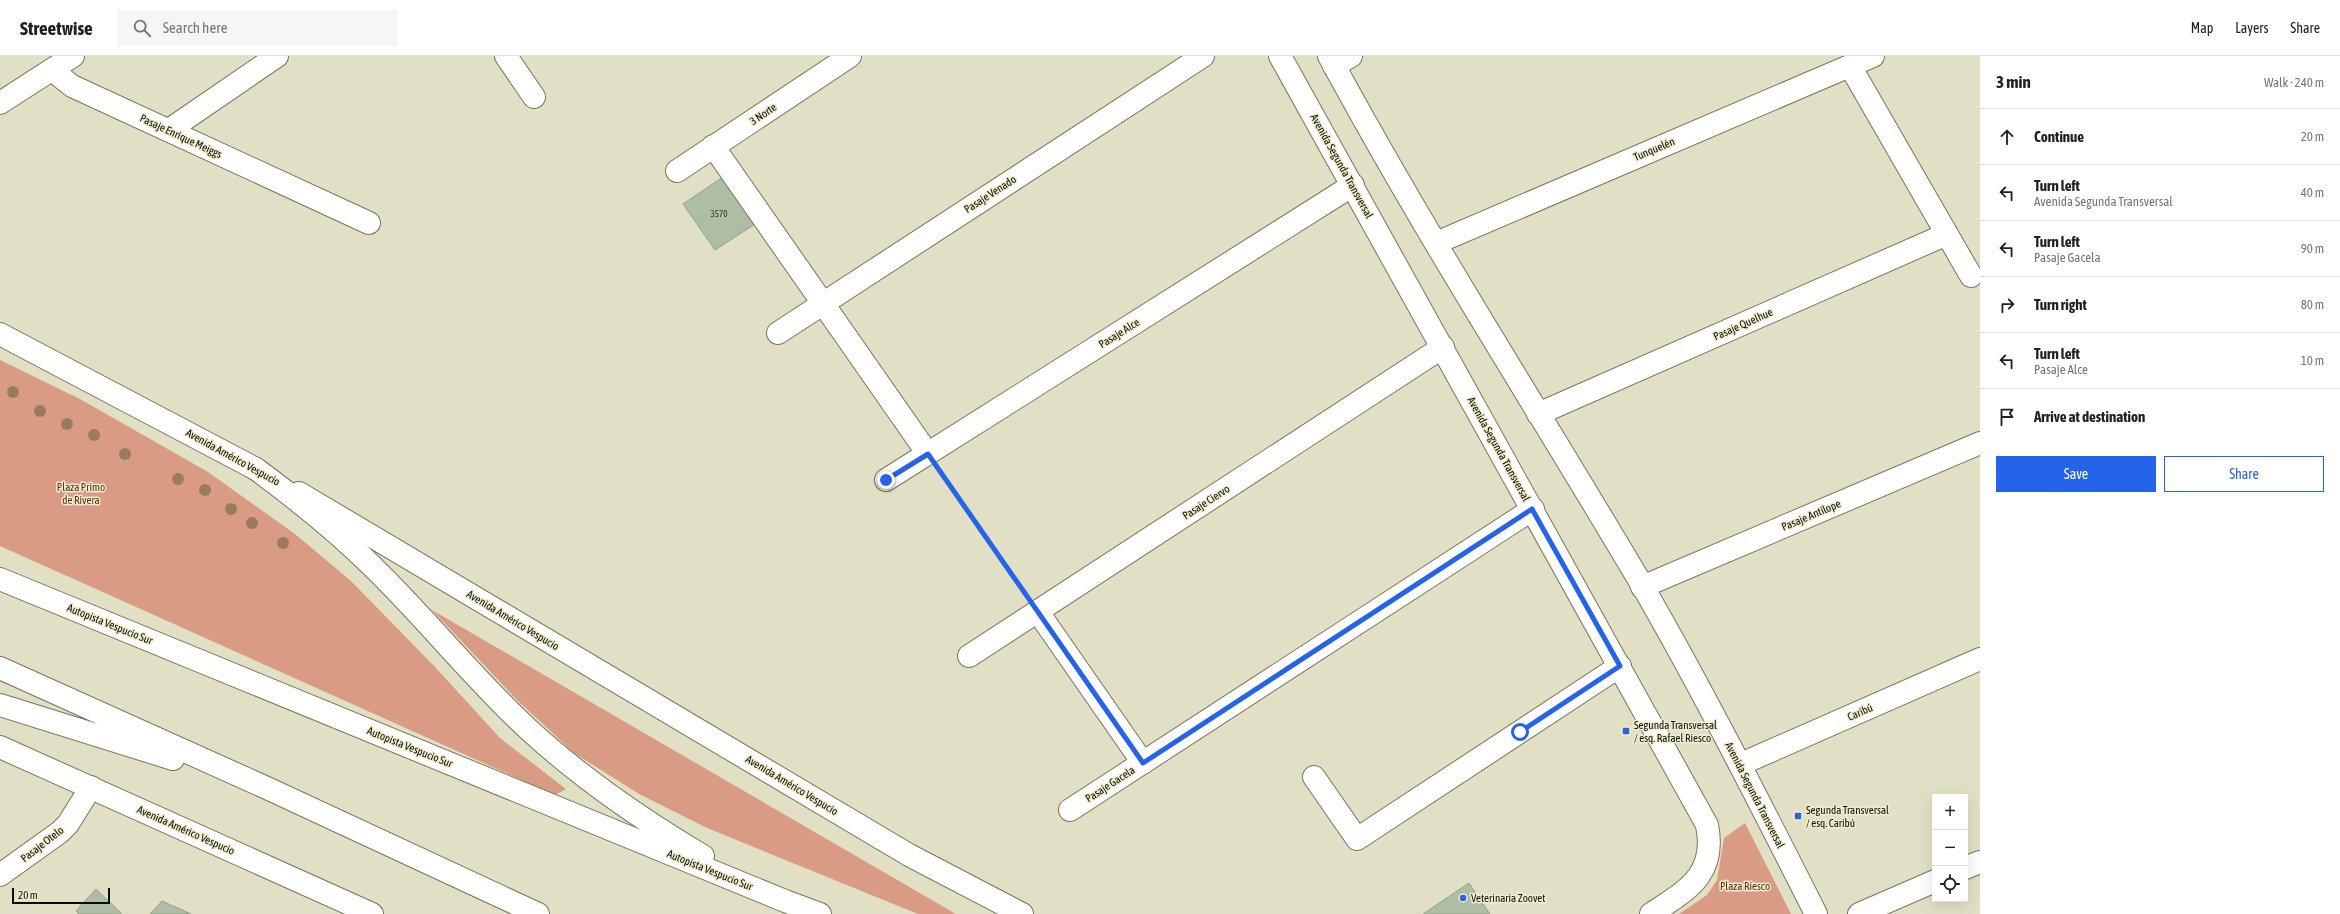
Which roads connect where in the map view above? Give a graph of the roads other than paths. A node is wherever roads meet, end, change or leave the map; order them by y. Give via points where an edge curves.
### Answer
1 (73, 56) edge
2 (277, 56) edge
3 (506, 56) edge
4 (850, 56) edge
5 (1203, 56) edge
6 (1280, 56) edge
7 (1873, 56) edge
8 (1338, 59) edge
9 (1850, 66) junction
10 (52, 70) junction
11 (534, 97) dead end
12 (0, 102) edge
13 (169, 130) junction
14 (714, 146) junction
15 (677, 171) dead end
16 (1353, 185) junction
17 (369, 223) dead end
18 (1947, 234) junction
19 (1436, 243) junction
20 (1971, 276) dead end
21 (823, 303) junction
22 (778, 332) dead end
23 (0, 334) edge
24 (1443, 347) junction
25 (1538, 414) junction
26 (1980, 443) edge
27 (928, 454) junction
28 (256, 468) junction
29 (886, 480) dead end
30 (1532, 509) junction
31 (0, 579) edge
32 (1642, 587) junction
33 (1038, 612) junction
34 (969, 656) dead end
35 (1980, 659) edge
36 (1620, 666) junction
37 (0, 668) edge
38 (0, 705) edge
39 (0, 747) edge
40 (1143, 763) junction
41 (1740, 764) junction
42 (1314, 777) dead end
43 (90, 786) junction
44 (269, 789) junction
45 (1070, 810) dead end
46 (1980, 862) edge
47 (1968, 867) edge
48 (0, 875) edge
49 (1932, 882) edge
50 (785, 901) junction
51 (372, 914) edge
52 (538, 914) edge
53 (820, 914) edge
54 (1022, 914) edge
55 (1651, 914) edge
56 (1816, 914) edge
57 (1859, 914) edge

1 - 10 main road
2 - 13 main road
3 - 11 main road
4 - 14 main road, 3 Norte
5 - 21 main road, Pasaje Venado
6 - 16 main road, Avenida Segunda Transversal
7 - 9 main road, Tunquelén
8 - 19 main road, Avenida Segunda Transversal
9 - 18 main road
9 - 19 main road, Tunquelén
10 - 12 main road
10 - 13 main road, Pasaje Enrique Meiggs via 72,86
13 - 17 main road, Pasaje Enrique Meiggs
14 - 15 main road, 3 Norte
14 - 21 main road
16 - 24 main road, Avenida Segunda Transversal
16 - 27 main road, Pasaje Alce
18 - 20 main road
18 - 25 main road, Pasaje Quelhue
19 - 25 main road, Avenida Segunda Transversal
21 - 22 main road, Pasaje Venado
21 - 27 main road
23 - 28 main road, Avenida Américo Vespucio
24 - 30 main road, Avenida Segunda Transversal
24 - 33 main road, Pasaje Ciervo
25 - 32 main road, Avenida Segunda Transversal
26 - 32 main road, Pasaje Antílope
27 - 29 main road, Pasaje Alce
28 - 50 main road via 334,531 376,570 500,702 559,755 639,815 686,846
28 - 54 main road, Avenida Américo Vespucio via 909,855
30 - 36 main road, Avenida Segunda Transversal
30 - 40 main road, Pasaje Gacela
31 - 50 main road, Autopista Vespucio Sur
32 - 41 main road, Avenida Segunda Transversal
33 - 34 main road, Pasaje Ciervo
33 - 40 main road
35 - 41 main road, Caribú
36 - 42 main road via 1357,839
36 - 55 main road, Avenida Segunda Transversal via 1701,811 1708,825 1711,841 1708,858 1697,880 1688,890
37 - 44 main road
38 - 44 main road
39 - 43 main road, Avenida Américo Vespucio
40 - 45 main road, Pasaje Gacela
41 - 56 main road, Avenida Segunda Transversal
43 - 48 main road, Pasaje Otelo via 68,824 60,832
43 - 51 main road, Avenida Américo Vespucio
44 - 52 main road
46 - 47 main road
49 - 57 main road
50 - 53 main road, Autopista Vespucio Sur

